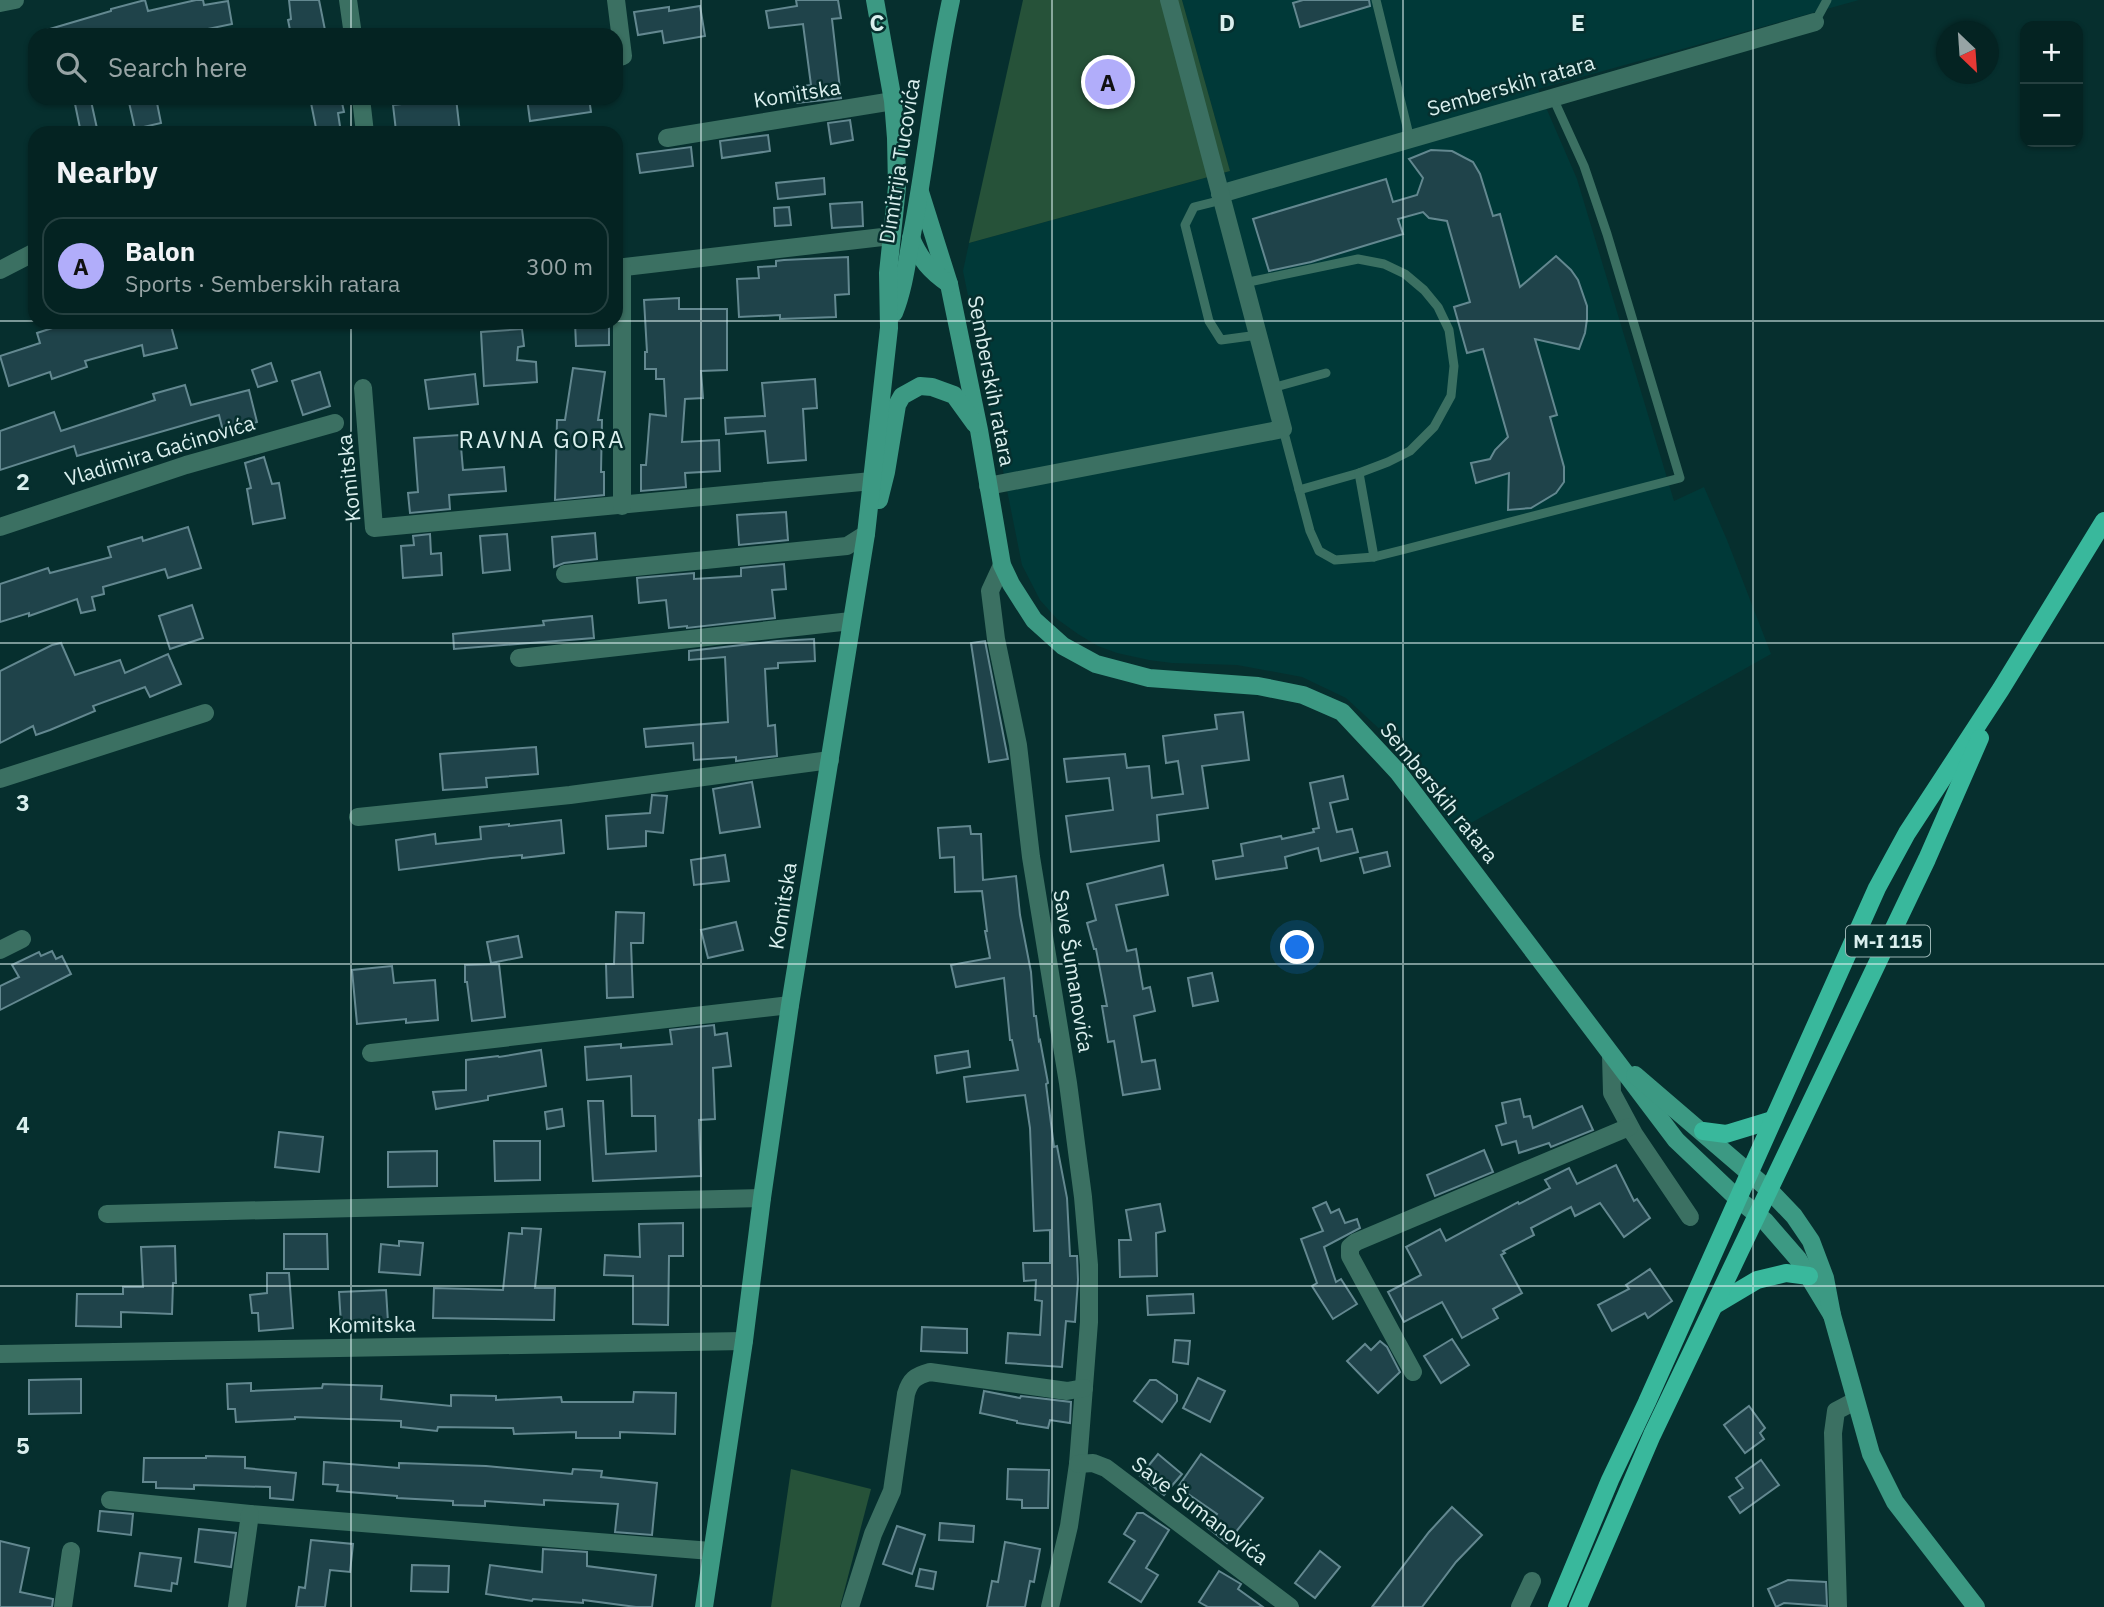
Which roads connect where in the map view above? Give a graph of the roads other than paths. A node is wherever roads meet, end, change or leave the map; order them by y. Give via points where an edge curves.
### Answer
1 (15, 0) edge
2 (348, 0) edge
3 (616, 0) edge
4 (875, 0) edge
5 (951, 0) edge
6 (1169, 0) edge
7 (1376, 0) edge
8 (1827, 0) edge
9 (0, 4) edge
10 (1815, 22) joint
11 (352, 28) edge
12 (620, 28) edge
13 (1553, 98) junction
14 (893, 100) junction
15 (362, 105) edge
16 (364, 126) edge
17 (667, 138) dead end
18 (1410, 139) junction
19 (897, 187) junction
20 (920, 192) junction
21 (1221, 197) junction
22 (891, 236) junction
23 (911, 237) junction
24 (28, 256) edge
25 (623, 267) edge
26 (0, 270) edge
27 (1244, 283) junction
28 (948, 284) junction
29 (889, 328) junction
30 (620, 329) edge
31 (1258, 335) junction
32 (1326, 373) dead end
33 (363, 388) dead end
34 (1272, 388) junction
35 (335, 423) dead end
36 (1283, 429) junction
37 (979, 430) junction
38 (1359, 473) junction
39 (872, 481) junction
40 (988, 486) junction
41 (1299, 490) junction
42 (622, 506) junction
43 (2104, 521) edge
44 (0, 527) edge
45 (866, 534) junction
46 (1374, 557) junction
47 (1002, 565) junction
48 (565, 574) dead end
49 (851, 621) junction
50 (519, 658) dead end
51 (2001, 690) junction
52 (205, 713) dead end
53 (830, 760) junction
54 (0, 779) edge
55 (358, 817) dead end
56 (22, 939) dead end
57 (0, 950) edge
58 (790, 1005) junction
59 (371, 1054) dead end
60 (1611, 1055) junction
61 (1772, 1120) junction
62 (1629, 1127) junction
63 (1703, 1131) junction
64 (1748, 1173) junction
65 (1769, 1190) junction
66 (762, 1198) junction
67 (1738, 1199) junction
68 (107, 1214) dead end
69 (1758, 1214) junction
70 (1690, 1217) dead end
71 (1809, 1276) junction
72 (1715, 1305) junction
73 (1832, 1315) junction
74 (744, 1341) junction
75 (0, 1353) edge
76 (1413, 1372) dead end
77 (1084, 1388) junction
78 (1855, 1401) junction
79 (1078, 1464) junction
80 (110, 1500) dead end
81 (250, 1514) junction
82 (71, 1551) dead end
83 (711, 1551) junction
84 (1532, 1581) dead end
85 (63, 1607) edge
86 (237, 1607) edge
87 (704, 1607) edge
88 (850, 1607) edge
89 (1050, 1607) edge
90 (1290, 1607) edge
91 (1520, 1607) edge
92 (1556, 1607) edge
93 (1578, 1607) edge
94 (1838, 1607) edge
95 (1976, 1607) edge

1 - 9 street
2 - 11 street
3 - 12 street
4 - 14 main road, Komitska
5 - 20 main road, Dimitrija Tucovića
6 - 21 street
7 - 18 lane
8 - 10 lane
10 - 13 street, Semberskih ratara
13 - 18 street, Semberskih ratara
13 - 46 lane via 1584,166 1680,478
14 - 17 street, Komitska
14 - 19 main road, Komitska
15 - 16 street
18 - 21 street, Semberskih ratara
19 - 22 main road, Komitska
19 - 23 main road, Semberskih ratara
20 - 23 main road, Dimitrija Tucovića
20 - 28 main road, Semberskih ratara
21 - 27 street
21 - 31 lane via 1194,207 1185,226 1209,321 1222,340
22 - 25 street
22 - 29 main road, Komitska
23 - 28 main road, Semberskih ratara via 919,257
23 - 29 main road, Dimitrija Tucovića
24 - 26 street
27 - 31 street
27 - 38 lane via 1358,259 1405,274 1438,307 1449,330 1454,366 1451,396 1434,427 1410,451
28 - 37 main road, Semberskih ratara
29 - 39 main road, Komitska
30 - 42 street
31 - 34 street
32 - 34 lane
33 - 42 street, Komitska via 374,528
34 - 36 street
35 - 44 street, Vladimira Gaćinovića via 199,461
36 - 40 street, Semberskih ratara
36 - 41 lane
37 - 40 main road, Semberskih ratara
37 - 45 main road via 954,395 920,386 902,396 879,502
38 - 41 lane
38 - 46 lane
39 - 42 street, Komitska
39 - 45 main road, Komitska
40 - 47 main road, Semberskih ratara
41 - 46 lane via 1319,551 1335,560
43 - 51 main road, M-I 115
45 - 48 street via 847,547
45 - 49 main road, Komitska
47 - 60 main road, Semberskih ratara via 1034,620 1063,646 1096,664 1149,678 1258,685 1303,695 1342,712 1398,772
47 - 77 street, Save Šumanovića via 990,591 996,639 1018,745 1083,1197 1089,1265
49 - 50 street
49 - 53 main road, Komitska
51 - 61 main road, M-I 115 via 1907,833 1877,888
51 - 65 main road, M-I 115 via 1927,859
52 - 54 street
53 - 55 street via 570,795
53 - 58 main road, Komitska
56 - 57 street
58 - 59 street
58 - 66 main road, Komitska
60 - 62 street via 1612,1093
60 - 63 main road
60 - 67 main road via 1676,1140
61 - 63 main road via 1726,1135
61 - 64 main road, M-I 115
62 - 70 street
62 - 76 street via 1350,1247 1350,1256
63 - 64 main road
64 - 65 main road
64 - 67 main road, M-I 115
65 - 69 main road, M-I 115
65 - 73 main road via 1811,1241
66 - 68 street
66 - 74 main road, Komitska
67 - 69 main road
67 - 92 main road, M-I 115
69 - 71 main road
69 - 72 main road, M-I 115
71 - 72 main road via 1786,1273 1757,1280
71 - 73 main road
72 - 93 main road, M-I 115
73 - 78 main road
74 - 75 street, Komitska
74 - 83 main road, Komitska
77 - 79 street, Save Šumanovića
77 - 88 street via 1067,1391 929,1372 910,1381 892,1491
78 - 94 street via 1836,1411 1833,1433
78 - 95 main road via 1871,1454 1895,1502
79 - 89 street, Save Šumanovića
79 - 90 street, Save Šumanovića via 1106,1468
80 - 81 street
81 - 83 street
81 - 86 street
82 - 85 street
83 - 87 main road, Komitska
84 - 91 street

